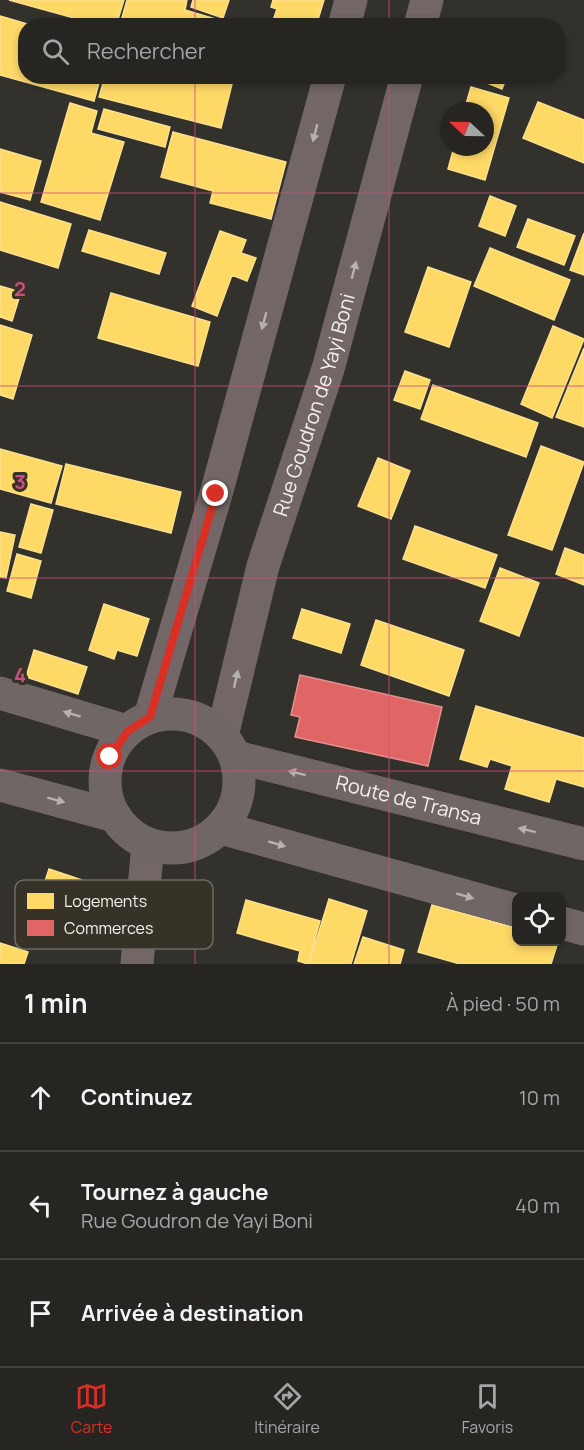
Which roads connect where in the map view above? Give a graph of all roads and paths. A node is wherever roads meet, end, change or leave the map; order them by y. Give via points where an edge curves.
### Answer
1 (351, 0) edge
2 (427, 0) edge
3 (346, 18) edge
4 (422, 18) edge
5 (328, 84) edge
6 (405, 84) edge
7 (0, 693) edge
8 (139, 724) junction
9 (229, 746) junction
10 (0, 785) edge
11 (115, 816) junction
12 (221, 828) junction
13 (148, 844) junction
14 (584, 844) edge
15 (145, 880) edge
16 (512, 909) edge
17 (566, 924) edge
18 (584, 929) edge
19 (138, 949) edge
20 (137, 964) edge

1 - 3 street
2 - 4 street
5 -> 8 street via 223,472
9 -> 6 street, Rue Goudron de Yayi Boni via 263,566 327,369
8 -> 7 main road
8 - 9 main road via 176,713 201,720
8 - 11 main road via 110,757 105,787
9 - 12 main road via 240,782 235,807
14 -> 9 main road, Route de Transa
10 -> 11 main road
11 - 13 main road via 129,833
12 - 13 main road via 199,843 173,849
12 -> 16 main road
13 - 15 street
17 - 18 main road
19 - 20 street

